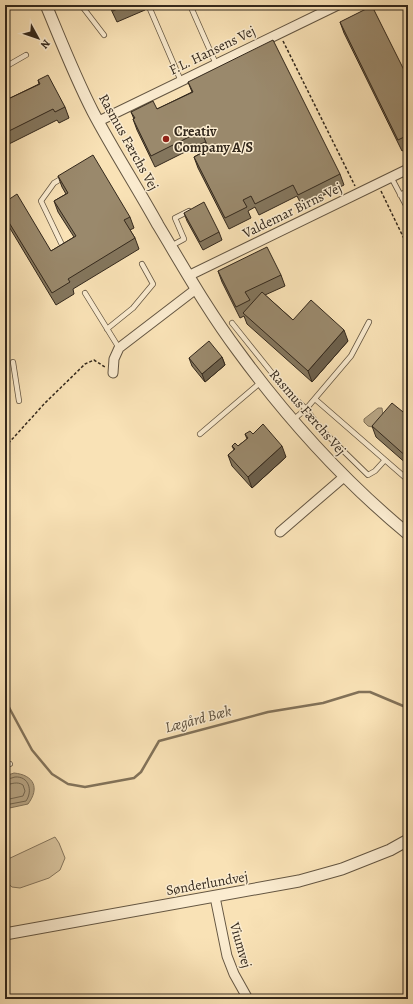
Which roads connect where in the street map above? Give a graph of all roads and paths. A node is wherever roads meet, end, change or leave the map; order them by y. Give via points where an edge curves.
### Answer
1 (46, 5) edge
2 (81, 5) edge
3 (190, 5) edge
4 (338, 5) edge
5 (150, 9) dead end
6 (280, 33) junction
7 (104, 35) dead end
8 (26, 55) dead end
9 (216, 64) junction
10 (5, 67) edge
11 (181, 81) junction
12 (99, 120) junction
13 (408, 168) edge
14 (66, 176) edge
15 (390, 177) junction
16 (378, 184) junction
17 (408, 191) edge
18 (358, 193) junction
19 (400, 195) junction
20 (195, 209) edge
21 (408, 209) edge
22 (171, 246) junction
23 (64, 247) edge
24 (408, 247) edge
25 (142, 264) dead end
26 (188, 276) junction
27 (196, 289) junction
28 (85, 293) dead end
29 (232, 322) dead end
30 (369, 322) dead end
31 (108, 329) junction
32 (119, 348) junction
33 (13, 362) dead end
34 (113, 374) joint
35 (261, 382) junction
36 (315, 399) junction
37 (19, 401) dead end
38 (306, 409) junction
39 (293, 420) junction
40 (200, 434) dead end
41 (5, 447) edge
42 (385, 460) junction
43 (345, 476) junction
44 (408, 480) edge
45 (280, 532) dead end
46 (408, 534) edge
47 (408, 840) edge
48 (215, 897) junction
49 (5, 934) edge
50 (248, 999) edge

1 - 12 street, Rasmus Færchs Vej via 70,63
2 - 7 lane
3 - 9 lane
4 - 6 street, F.L. Hansens Vej
5 - 11 lane
6 - 9 street, F.L. Hansens Vej
6 - 18 path
8 - 10 lane
9 - 11 street, F.L. Hansens Vej
11 - 12 street, F.L. Hansens Vej
12 - 22 street, Rasmus Færchs Vej
13 - 15 street, Valdemar Birns Vej
14 - 23 lane via 54,183 41,201
15 - 16 street, Valdemar Birns Vej
15 - 19 lane
16 - 18 street, Valdemar Birns Vej
16 - 24 path
17 - 19 lane
18 - 26 street, Valdemar Birns Vej
19 - 21 lane
20 - 22 lane via 175,218 184,239
22 - 26 street, Rasmus Færchs Vej
25 - 31 lane via 153,284 133,308
26 - 27 street, Rasmus Færchs Vej
27 - 32 street
27 - 35 street, Rasmus Færchs Vej
28 - 31 lane
29 - 38 lane via 284,388
30 - 36 lane via 351,356
31 - 32 lane
32 - 34 street via 114,359
33 - 37 lane
34 - 41 path via 94,360 85,364
35 - 39 street, Rasmus Færchs Vej
35 - 40 lane
36 - 38 lane
36 - 42 lane
38 - 39 lane
38 - 42 lane via 322,430 368,475
39 - 43 street, Rasmus Færchs Vej
42 - 44 lane
43 - 45 street, Rasmus Færchs Vej
43 - 46 street, Rasmus Færchs Vej
47 - 48 street, Sønderlundvej via 342,869 299,881
48 - 49 street, Sønderlundvej
48 - 50 street, Viumvej via 227,956

